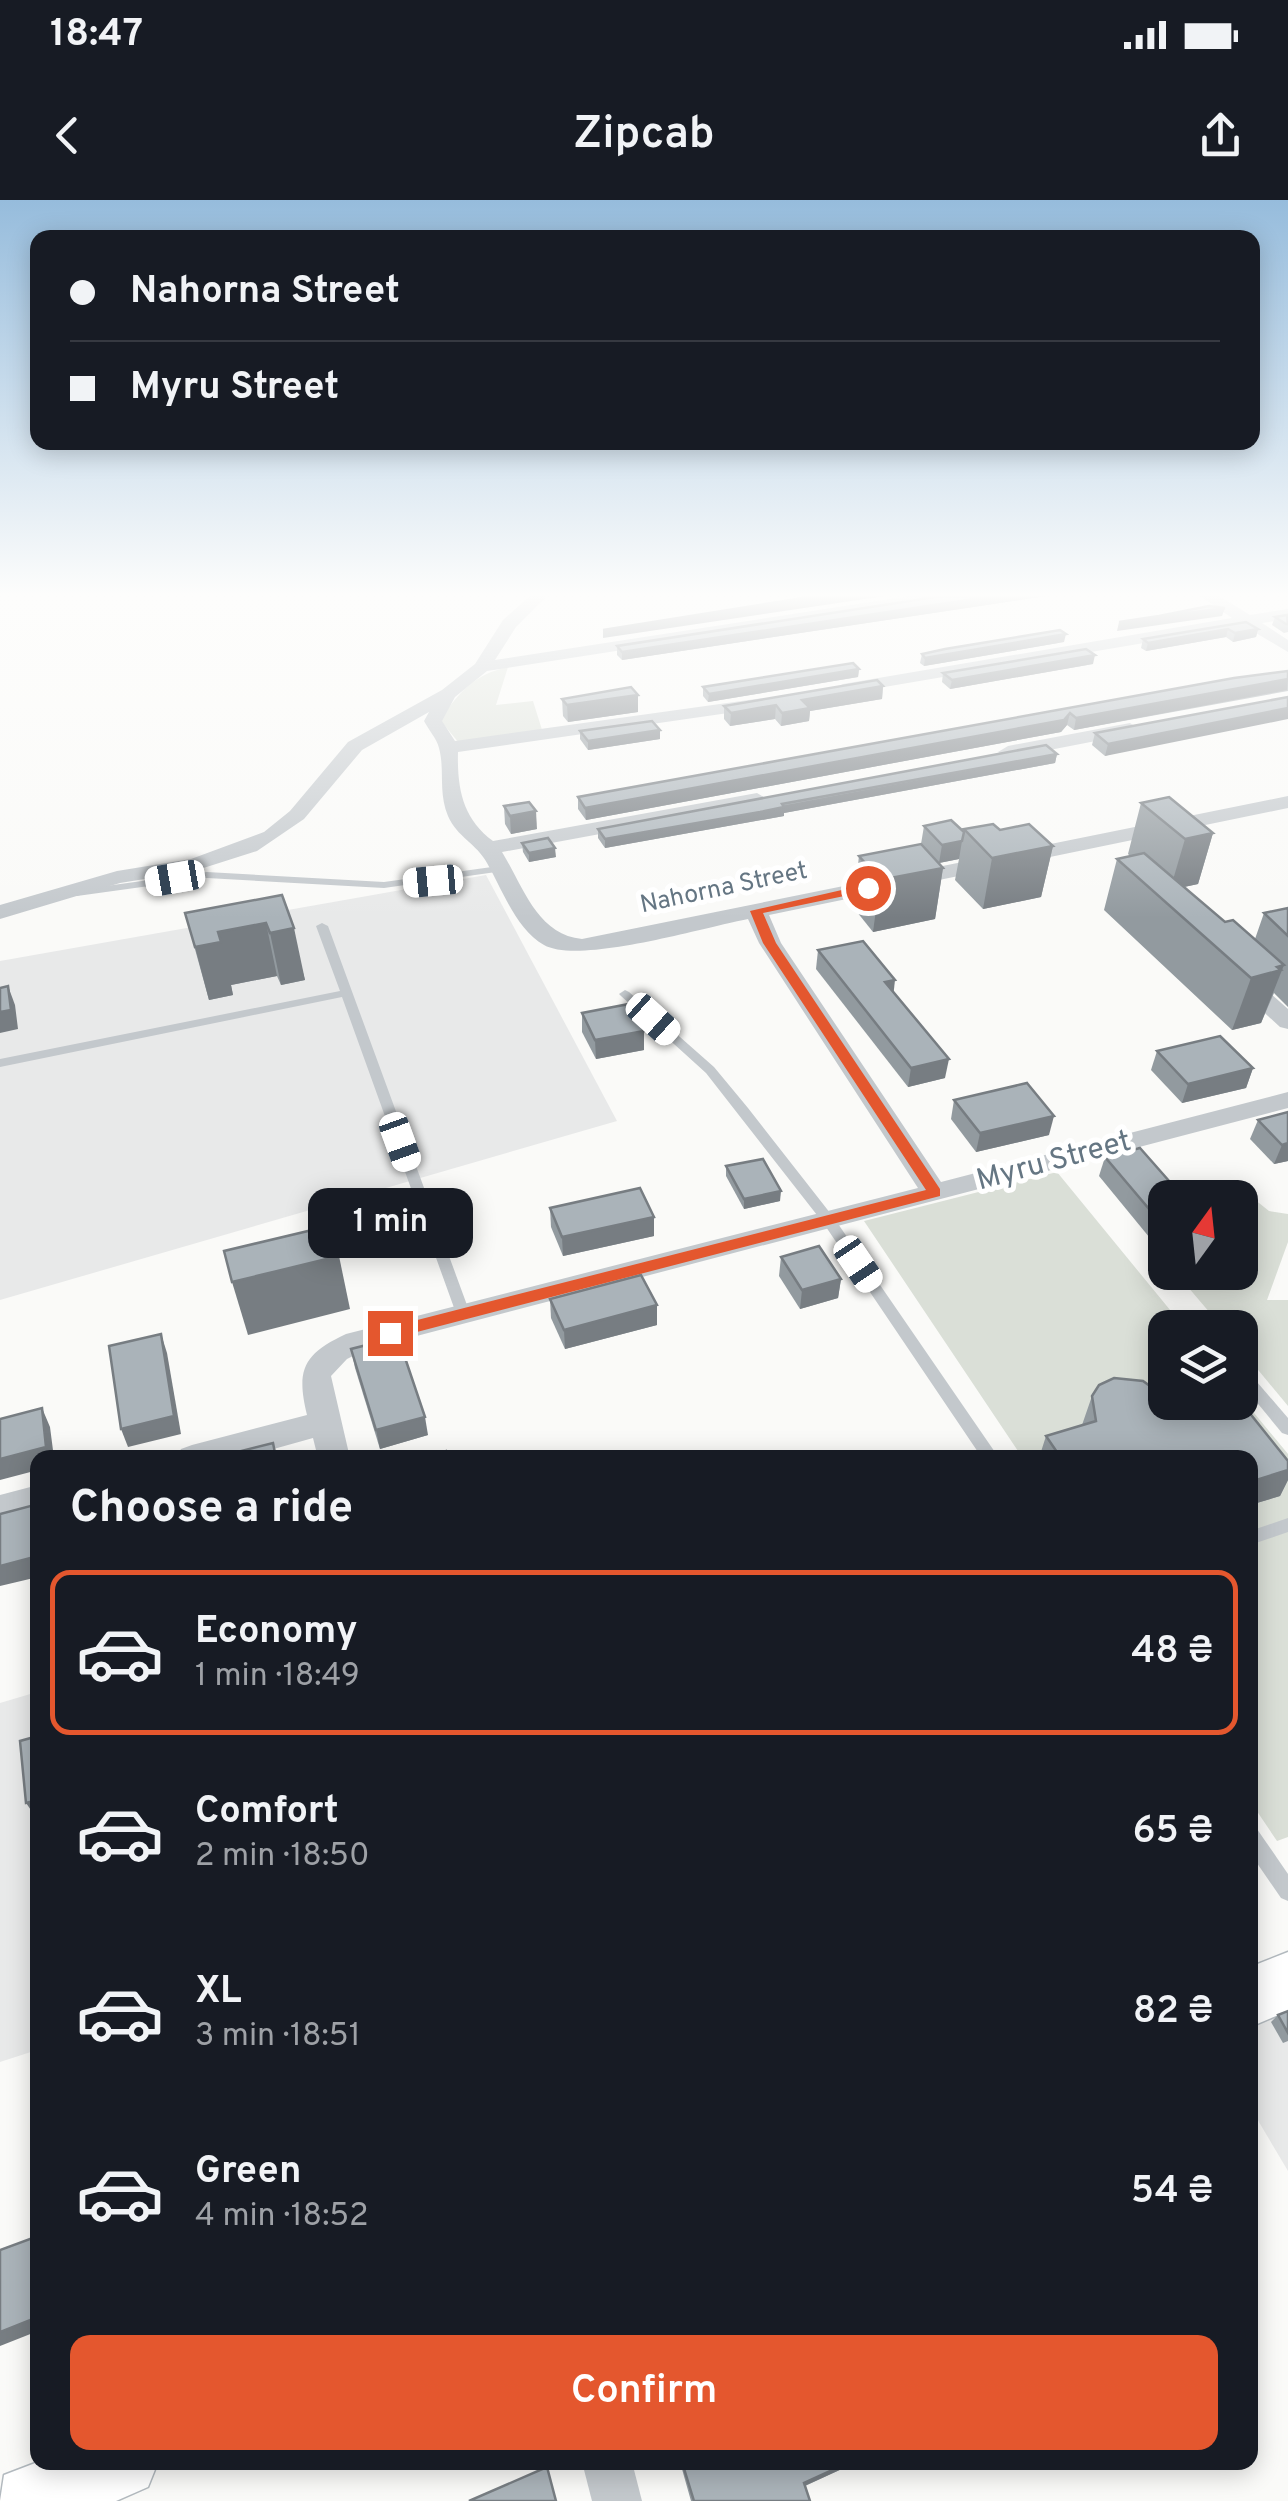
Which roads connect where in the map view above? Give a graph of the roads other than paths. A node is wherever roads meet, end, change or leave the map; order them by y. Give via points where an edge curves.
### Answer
1 (430, 703) edge
2 (443, 703) edge
3 (758, 703) edge
4 (401, 719) junction
5 (433, 721) junction
6 (1154, 725) edge
7 (450, 748) junction
8 (981, 758) edge
9 (772, 796) edge
10 (1288, 802) edge
11 (1093, 842) junction
12 (489, 848) junction
13 (1121, 868) edge
14 (498, 870) junction
15 (28, 900) junction
16 (756, 911) junction
17 (0, 912) edge
18 (322, 926) dead end
19 (1218, 958) edge
20 (345, 994) junction
21 (625, 994) dead end
22 (1288, 1022) edge
23 (0, 1063) edge
24 (1288, 1100) edge
25 (935, 1193) junction
26 (829, 1221) junction
27 (464, 1316) junction
28 (1258, 1393) edge
29 (324, 1422) junction
30 (1288, 1429) edge
31 (221, 1450) edge
32 (332, 1450) edge
33 (986, 1450) edge
34 (30, 1500) edge
35 (0, 1508) edge
36 (1288, 1525) edge
37 (1258, 1535) edge
38 (1258, 1848) edge
39 (1288, 1891) edge
40 (1288, 1981) edge
41 (1258, 1994) edge
42 (104, 2470) edge
43 (608, 2470) edge
44 (30, 2501) edge
45 (617, 2501) edge

1 - 4 street
2 - 5 street
3 - 7 street
4 - 5 lane
4 - 15 street via 355,746 297,814 250,848
5 - 7 street
6 - 8 street
7 - 12 street via 445,774 466,830
9 - 12 street
10 - 11 street, Nahorna Street
11 - 13 street
11 - 16 street, Nahorna Street
12 - 14 street
14 - 15 lane via 384,885 207,875
14 - 16 street, Nahorna Street via 551,940 582,946
15 - 17 street
16 - 25 street via 770,943
18 - 20 lane
19 - 22 street
20 - 23 lane
20 - 27 lane
21 - 26 lane via 710,1070
24 - 25 street, Myru Street
25 - 26 street, Myru Street
26 - 27 street, Myru Street
26 - 33 lane
27 - 29 street, Myru Street via 332,1352 315,1378
28 - 30 lane
29 - 31 street
29 - 32 street, Myru Street
34 - 35 street
36 - 37 lane
38 - 39 lane
40 - 41 street
42 - 44 street
43 - 45 street

